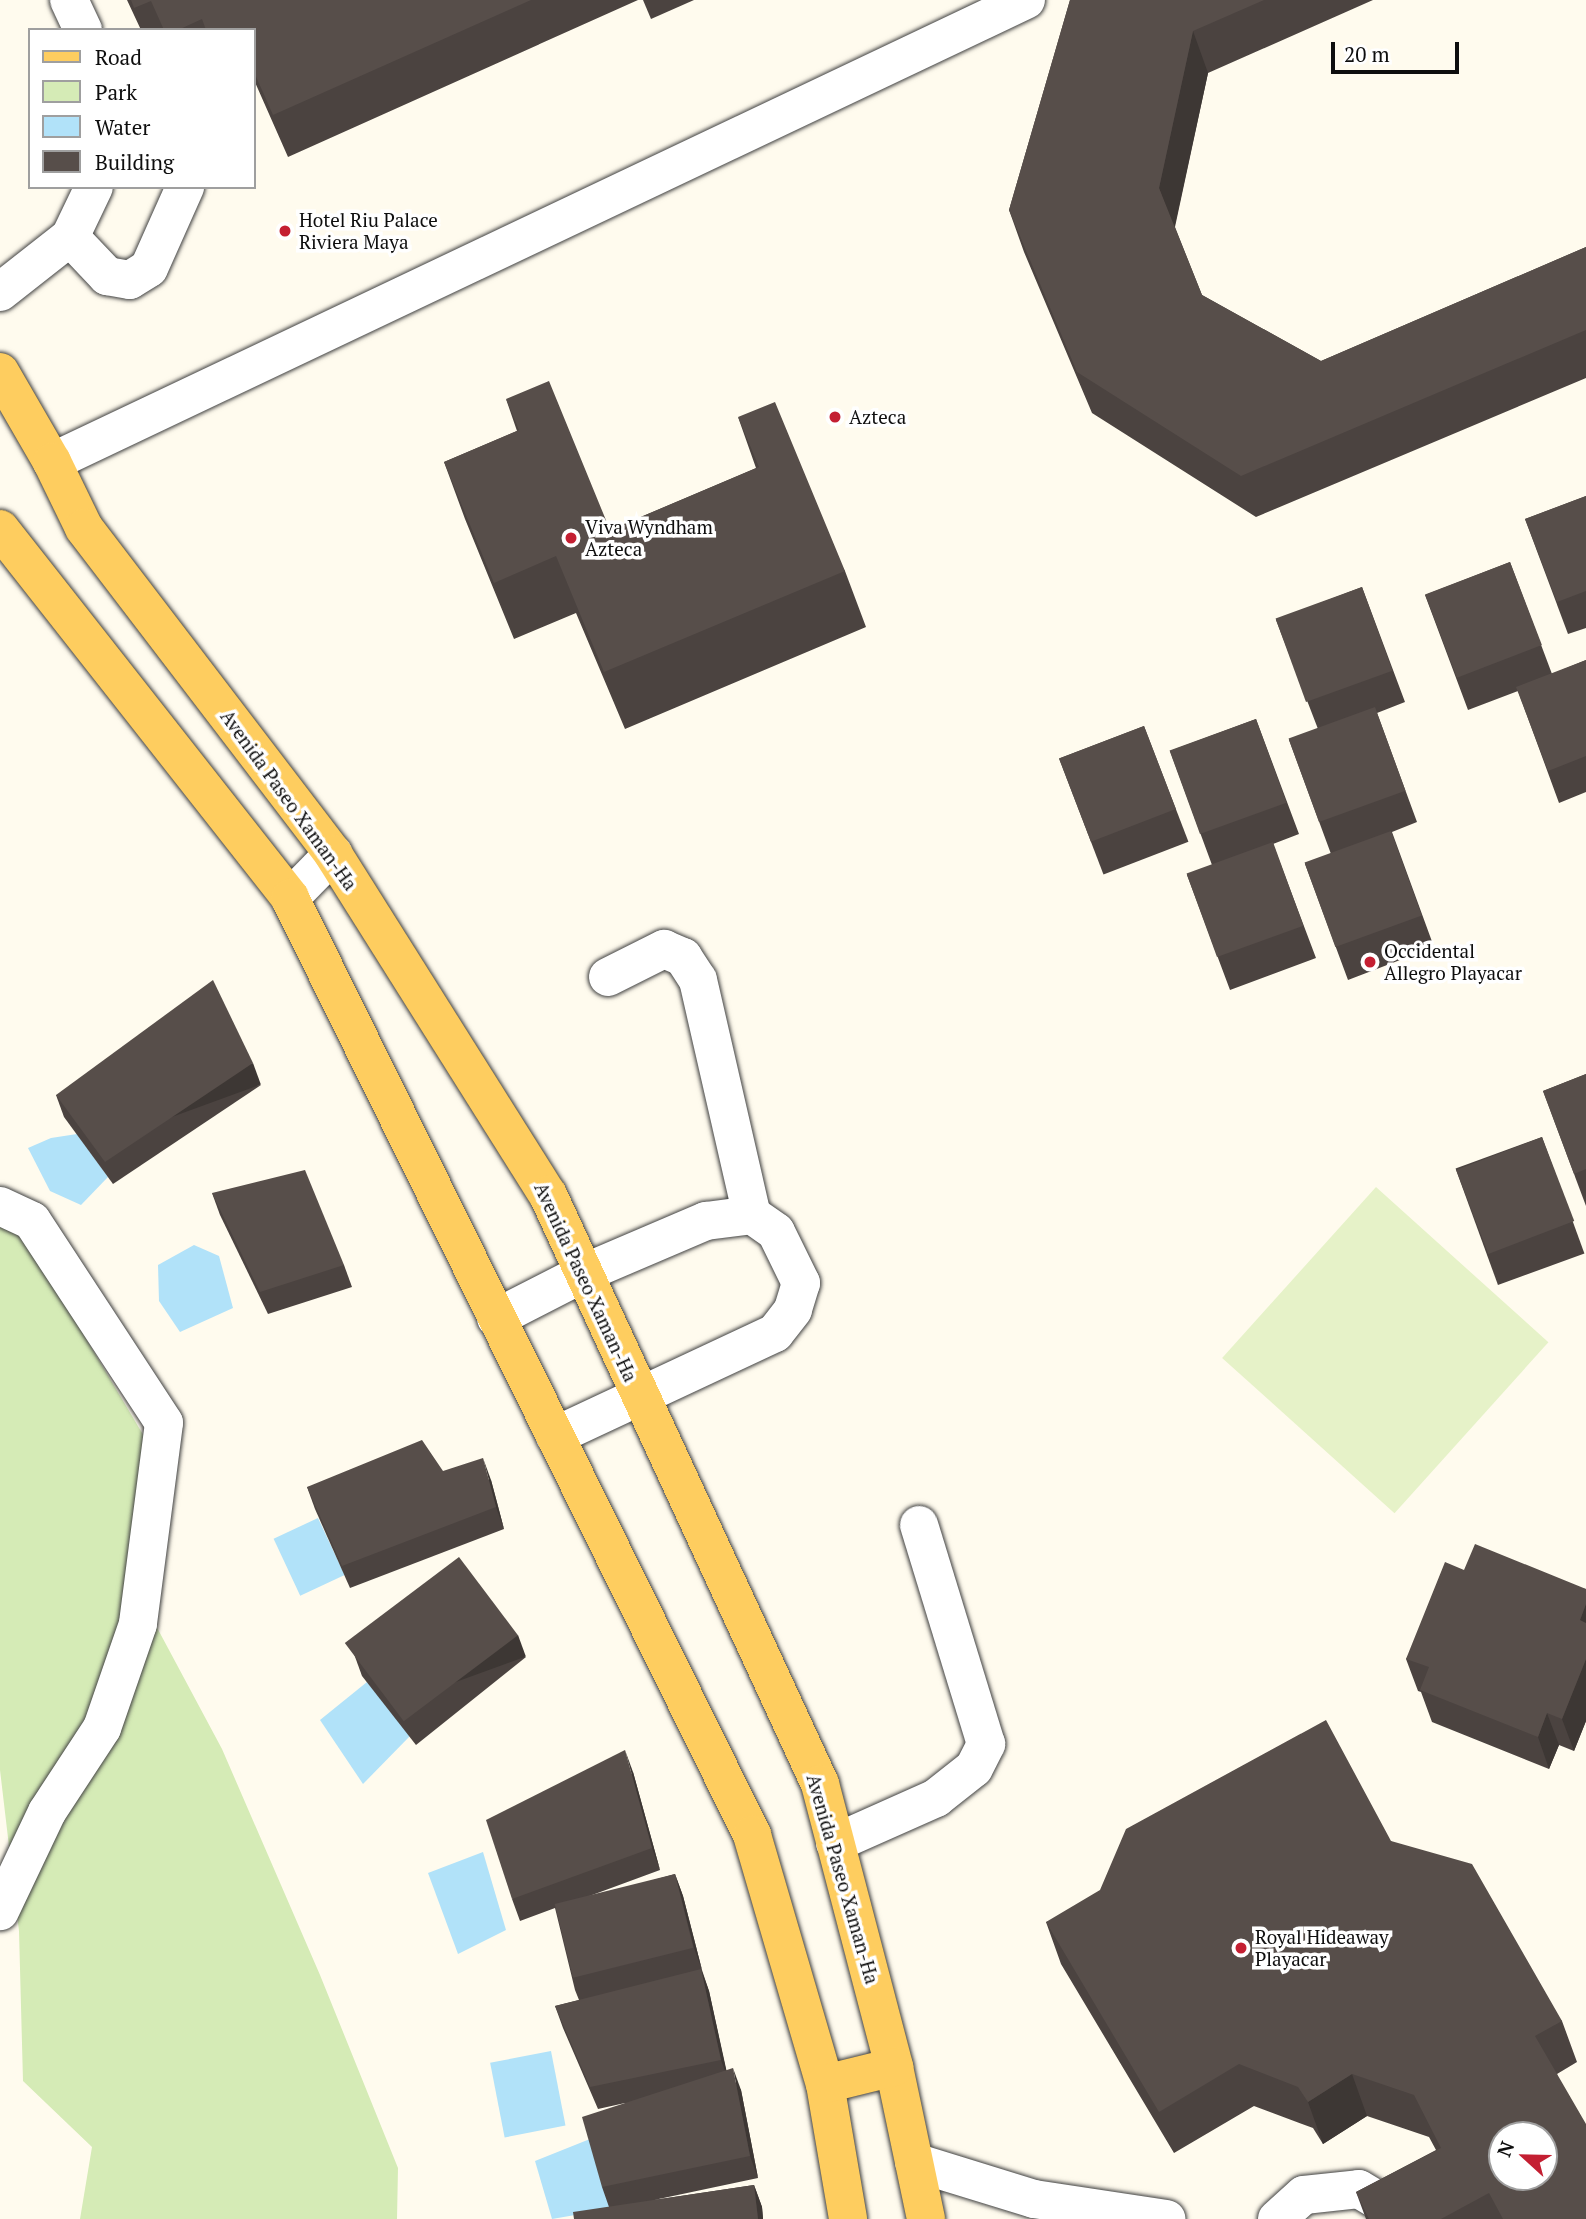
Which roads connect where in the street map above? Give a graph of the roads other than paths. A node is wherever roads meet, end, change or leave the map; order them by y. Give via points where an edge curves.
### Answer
1 (69, 0) edge
2 (1026, 0) edge
3 (82, 28) edge
4 (93, 189) edge
5 (184, 189) edge
6 (70, 237) junction
7 (0, 292) edge
8 (0, 372) edge
9 (52, 462) junction
10 (0, 529) edge
11 (333, 854) junction
12 (290, 898) junction
13 (608, 977) dead end
14 (0, 1206) edge
15 (752, 1215) junction
16 (584, 1273) junction
17 (496, 1318) junction
18 (640, 1394) junction
19 (555, 1436) junction
20 (919, 1525) dead end
21 (835, 1843) junction
22 (0, 1911) edge
23 (894, 2067) junction
24 (825, 2084) junction
25 (914, 2162) junction
26 (848, 2219) edge
27 (926, 2219) edge
28 (1167, 2219) edge
29 (1277, 2219) edge
30 (1409, 2219) edge

1 - 3 lane
2 - 9 lane
4 - 6 lane
5 - 6 lane via 149,268 130,280 107,276
6 - 7 lane
8 - 9 main road, Avenida Paseo Xaman-Ha
9 - 11 main road, Avenida Paseo Xaman-Ha via 84,528
10 - 12 main road
11 - 12 lane
11 - 16 main road, Avenida Paseo Xaman-Ha via 548,1195
12 - 17 main road
13 - 15 lane via 664,949 683,957 698,980
14 - 22 lane via 32,1221 164,1423 138,1624 102,1728 47,1812
15 - 16 lane via 706,1221
15 - 18 lane via 776,1232 801,1283 793,1310 775,1334
16 - 17 lane
16 - 18 main road, Avenida Paseo Xaman-Ha
17 - 19 main road
18 - 19 lane
18 - 21 main road, Avenida Paseo Xaman-Ha via 820,1784
19 - 24 main road via 752,1835
20 - 21 lane via 986,1744 974,1768 936,1798
21 - 23 main road, Avenida Paseo Xaman-Ha
23 - 24 main road
23 - 25 main road, Avenida Paseo Xaman-Ha
24 - 26 main road
25 - 27 main road, Avenida Paseo Xaman-Ha
25 - 28 lane via 1034,2199
29 - 30 lane via 1304,2195 1359,2189

